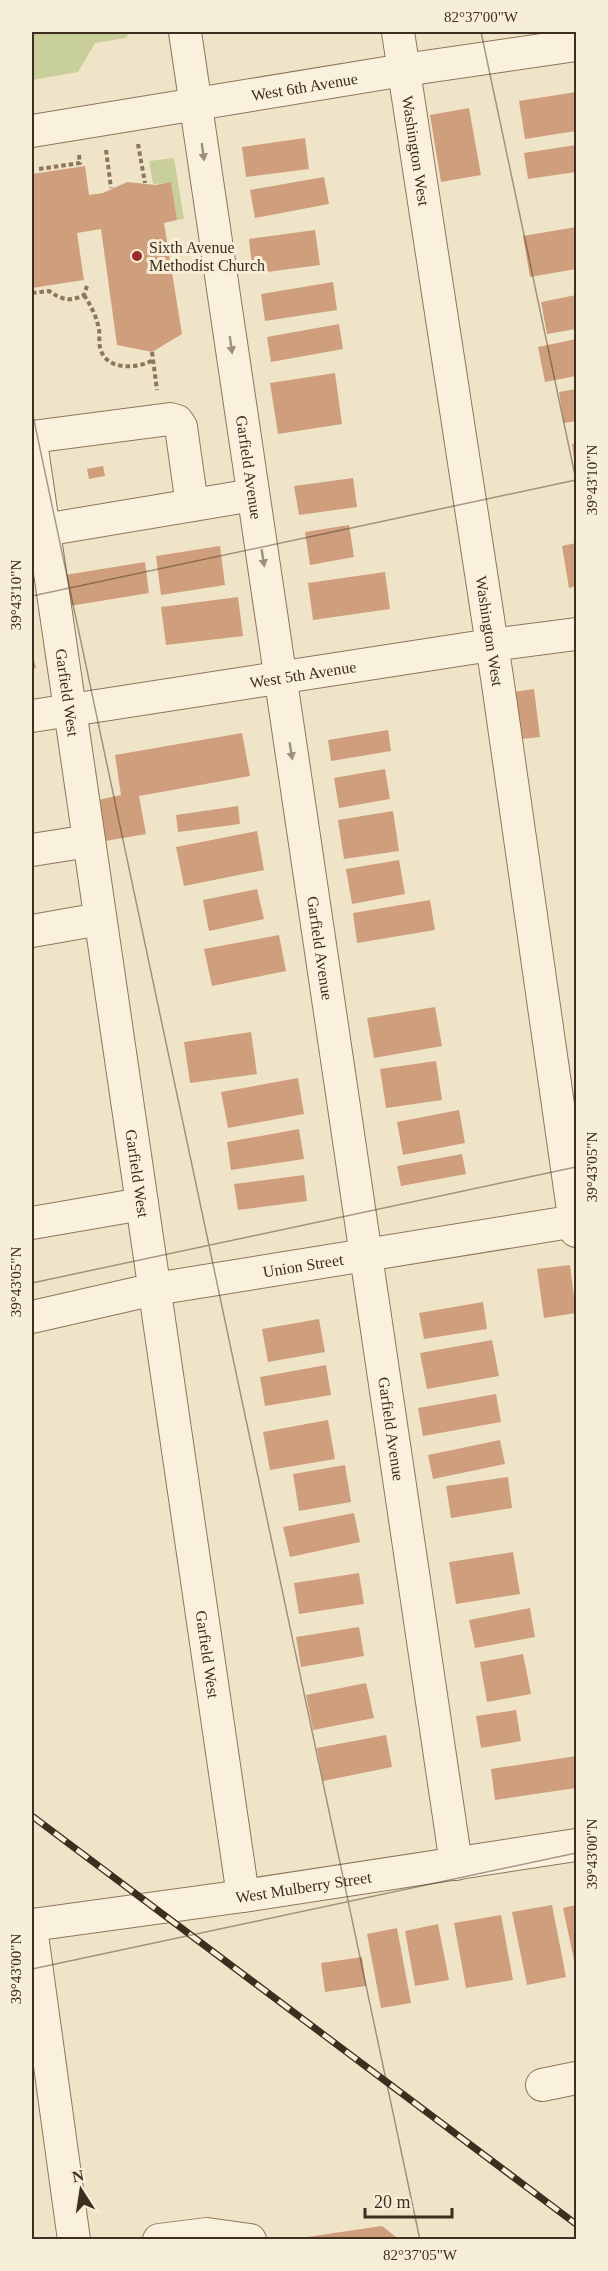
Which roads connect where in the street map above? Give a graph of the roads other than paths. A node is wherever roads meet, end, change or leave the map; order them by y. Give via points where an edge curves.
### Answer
1 (185, 32) edge
2 (398, 32) edge
3 (576, 45) edge
4 (404, 70) junction
5 (195, 104) junction
6 (32, 131) edge
7 (32, 451) edge
8 (253, 495) junction
9 (192, 505) junction
10 (38, 531) edge
11 (576, 634) edge
12 (491, 645) junction
13 (280, 677) junction
14 (70, 710) junction
15 (32, 716) edge
16 (89, 841) junction
17 (32, 850) edge
18 (100, 919) junction
19 (32, 931) edge
20 (142, 1204) junction
21 (32, 1223) edge
22 (576, 1224) edge
23 (365, 1255) junction
24 (154, 1289) junction
25 (32, 1317) edge
26 (576, 1845) edge
27 (456, 1864) junction
28 (243, 1896) junction
29 (32, 1925) edge
30 (32, 1935) edge
31 (576, 2078) edge
32 (543, 2085) dead end
33 (74, 2240) edge
34 (159, 2240) edge
35 (250, 2240) edge

1 - 5 street, Garfield Avenue
2 - 4 street, Washington West
3 - 4 street, West 6th Avenue
4 - 5 street, West 6th Avenue
4 - 12 street, Washington West
5 - 6 street, West 6th Avenue
5 -> 8 street, Garfield Avenue
7 - 9 street via 174,419 181,427
7 - 10 street, Garfield West
8 - 9 street
8 -> 13 street, Garfield Avenue
9 - 10 street
10 - 14 street, Garfield West
11 - 12 street, West 5th Avenue
12 - 13 street, West 5th Avenue
12 - 22 street, Washington West
13 - 14 street, West 5th Avenue
13 -> 23 street, Garfield Avenue
14 - 15 street, West 5th Avenue
14 - 16 street, Garfield West
16 - 17 street
16 - 18 street, Garfield West
18 - 19 street
18 - 20 street, Garfield West
20 - 21 street
20 - 24 street, Garfield West
22 - 23 street, Union Street
23 - 24 street, Union Street
23 - 27 street, Garfield Avenue
24 - 25 street, Union Street
24 - 28 street, Garfield West
26 - 27 street, West Mulberry Street
27 - 28 street, West Mulberry Street
28 - 29 street, West Mulberry Street
30 - 33 street
31 - 32 street
34 - 35 street via 207,2234

